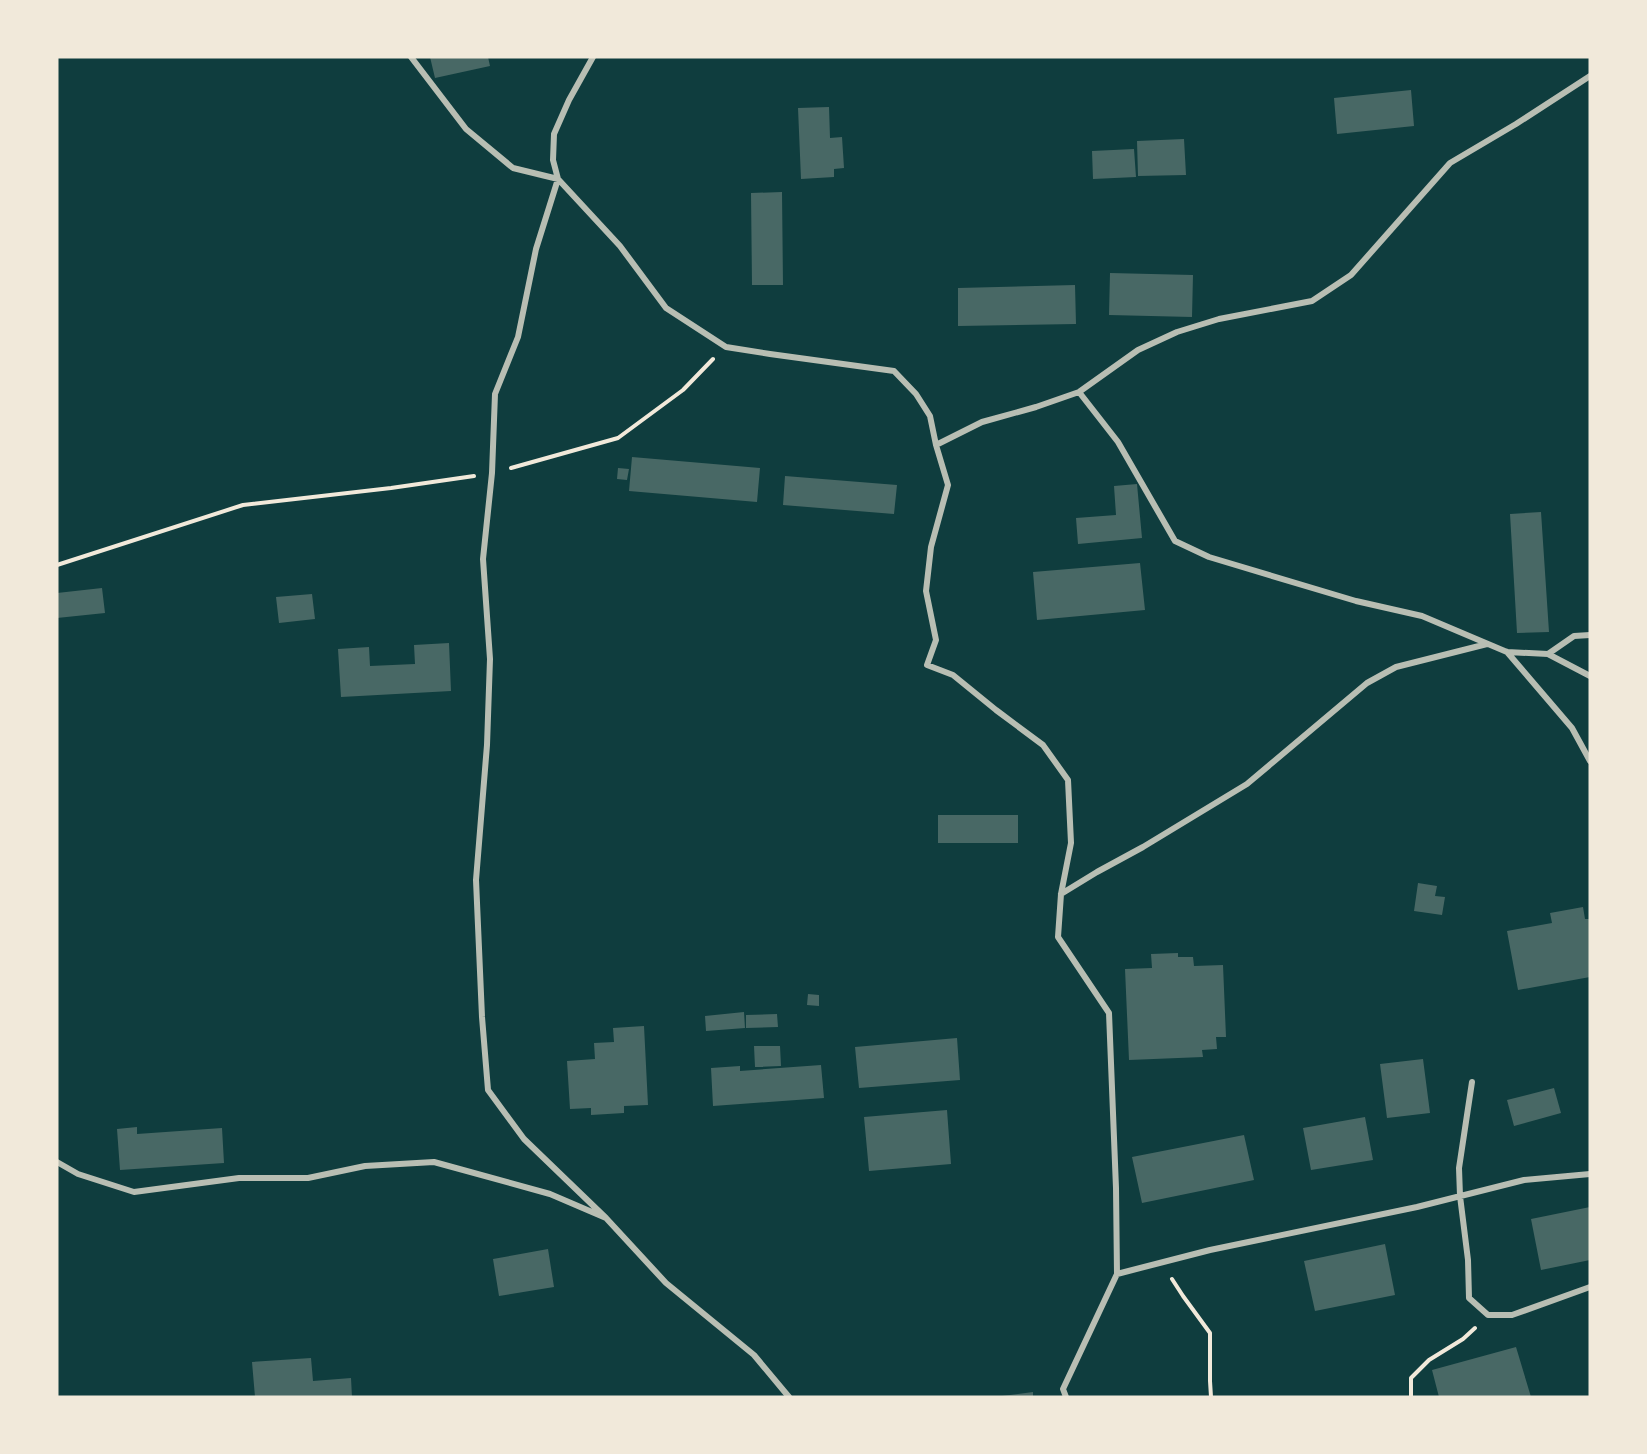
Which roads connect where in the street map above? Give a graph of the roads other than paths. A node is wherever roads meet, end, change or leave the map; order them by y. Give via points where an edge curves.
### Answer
1 (411, 57) edge
2 (593, 57) edge
3 (1590, 76) edge
4 (558, 179) junction
5 (1079, 392) junction
6 (936, 445) junction
7 (1590, 634) edge
8 (1487, 644) junction
9 (1506, 651) junction
10 (1548, 654) junction
11 (1590, 676) edge
12 (1590, 761) edge
13 (1061, 894) junction
14 (1472, 1082) dead end
15 (57, 1162) edge
16 (1590, 1174) edge
17 (1460, 1196) junction
18 (606, 1218) junction
19 (1117, 1274) junction
20 (1590, 1287) edge
21 (789, 1397) edge
22 (1066, 1397) edge

1 - 4 street via 466,129 513,168
2 - 4 street via 554,134 553,160
3 - 5 street via 1450,163 1351,275 1312,301 1219,319 1177,332 1138,350
4 - 6 street via 620,246 666,308 726,347 894,371 930,416
4 - 18 street via 536,249 518,336 495,394 483,559 490,659 487,745 476,880 482,1017 488,1090 524,1139
5 - 6 street via 982,422
5 - 8 street via 1118,442 1175,541 1209,557 1356,601 1422,616
6 - 13 street via 948,485 931,547 926,591 936,640 927,665 953,675 1043,745 1068,780 1071,843
7 - 10 street via 1574,636
8 - 9 street
8 - 13 street via 1396,667 1367,683 1247,784
9 - 10 street
9 - 12 street via 1572,728
10 - 11 street
13 - 19 street via 1058,937 1109,1013
14 - 17 street via 1459,1168
15 - 18 street via 78,1174 134,1192 239,1178 308,1178 365,1166 434,1162 550,1194
16 - 17 street via 1524,1180
17 - 19 street
17 - 20 street via 1469,1298 1488,1315 1512,1315
18 - 21 street via 666,1282 754,1355
19 - 22 street via 1063,1389

